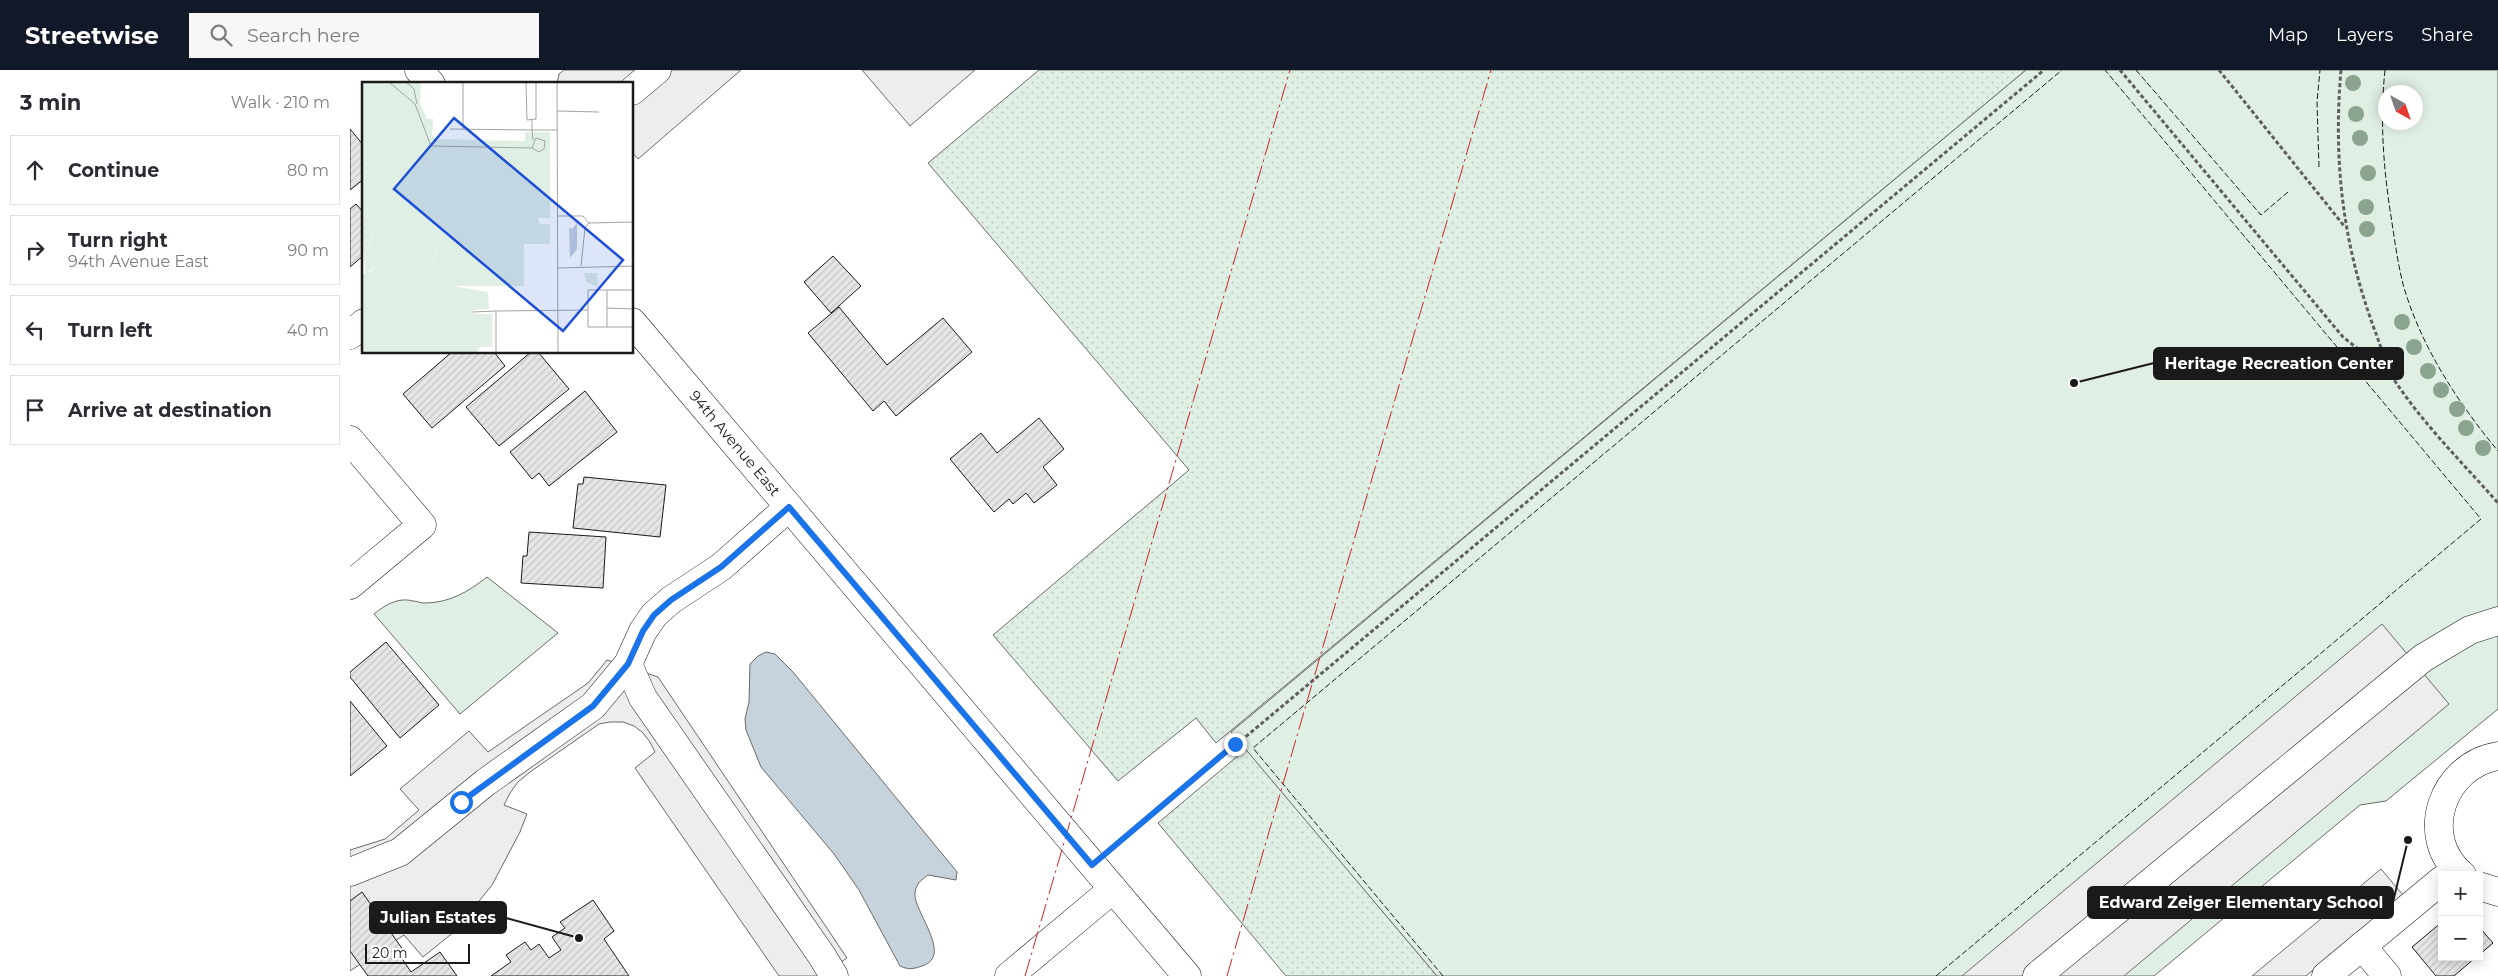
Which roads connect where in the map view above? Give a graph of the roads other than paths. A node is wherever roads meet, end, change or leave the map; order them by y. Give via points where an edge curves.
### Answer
1 (419, 70) edge
2 (658, 70) edge
3 (429, 82) edge
4 (634, 89) edge
5 (634, 324) edge
6 (362, 325) edge
7 (350, 335) edge
8 (350, 440) edge
9 (789, 507) junction
10 (350, 585) edge
11 (2498, 621) edge
12 (628, 664) junction
13 (2498, 756) edge
14 (2451, 871) edge
15 (350, 872) edge
16 (2438, 886) edge
17 (2483, 887) edge
18 (1112, 889) junction
19 (2498, 892) edge
20 (2362, 946) junction
21 (834, 976) edge
22 (1010, 976) edge
23 (1187, 976) edge
24 (2037, 976) edge
25 (2326, 976) edge
26 (2387, 976) edge

1 - 3 main road
2 - 4 main road
5 - 9 main road, 94th Avenue East
6 - 7 main road
8 - 10 main road via 422,525
9 - 12 main road via 721,567 654,615
9 - 18 main road, 94th Avenue East
11 - 24 main road via 2470,630 2422,658
12 - 15 main road via 593,706 486,782 410,845
12 - 21 main road via 643,698
13 - 14 main road via 2486,758 2466,769 2450,785 2441,806 2438,828
16 - 20 main road
17 - 19 main road
18 - 22 main road
18 - 23 main road, 94th Avenue East
20 - 25 main road
20 - 26 main road

